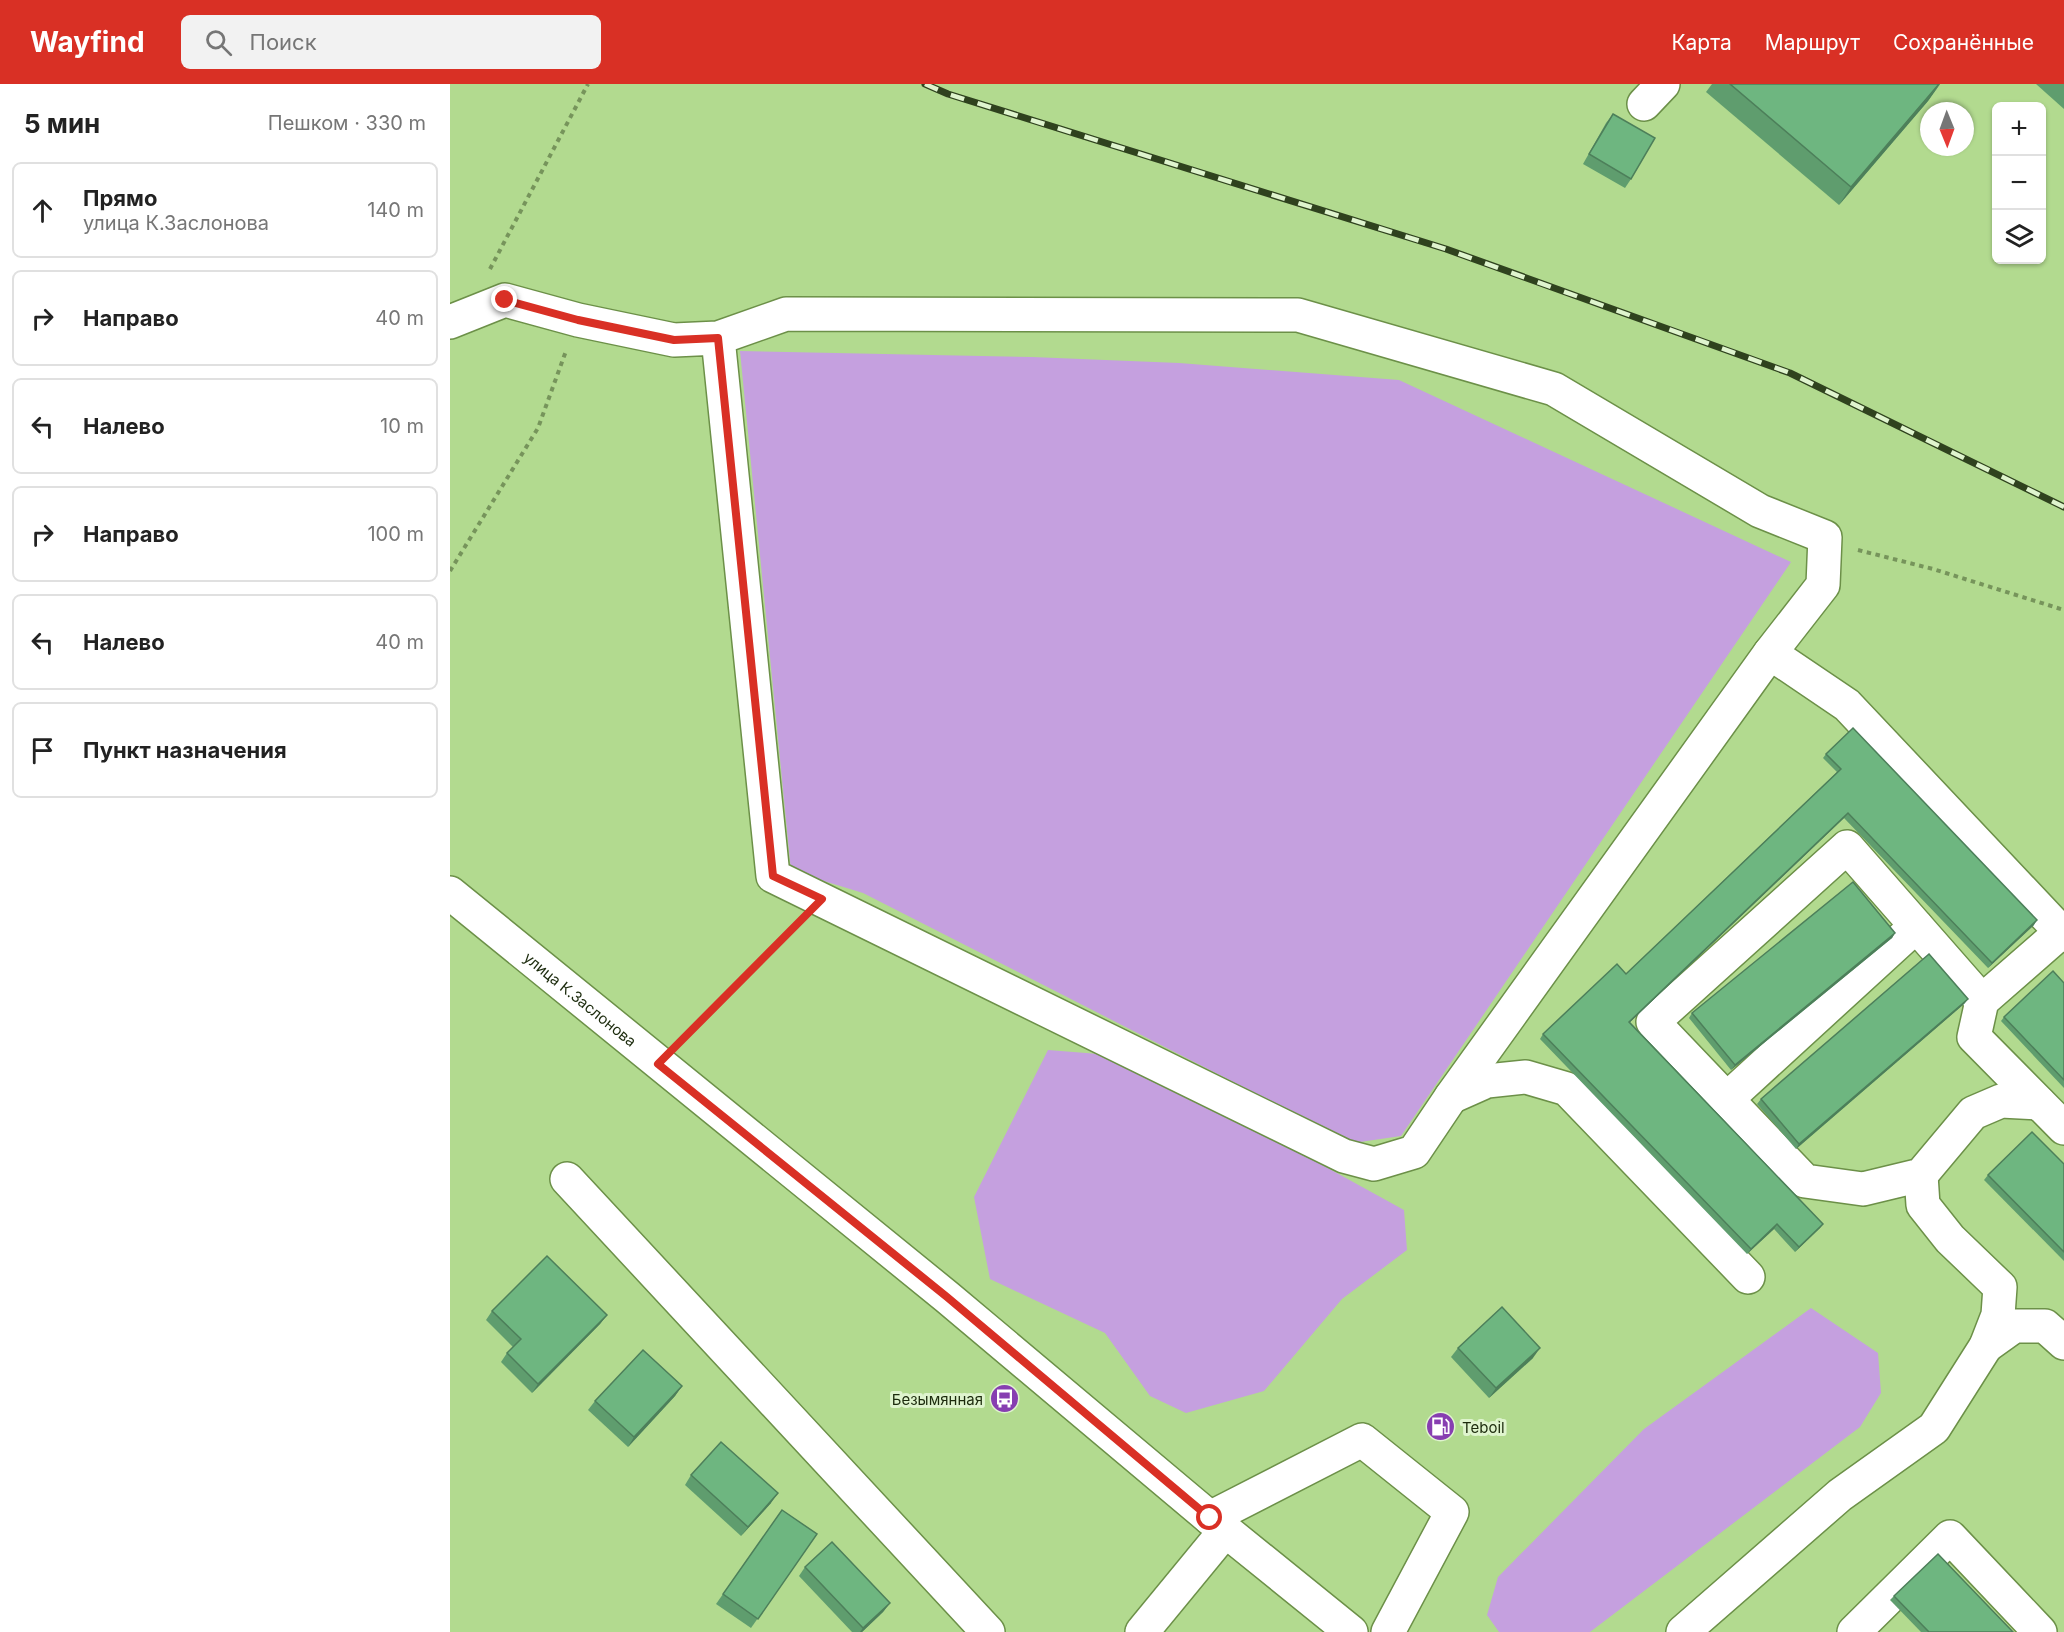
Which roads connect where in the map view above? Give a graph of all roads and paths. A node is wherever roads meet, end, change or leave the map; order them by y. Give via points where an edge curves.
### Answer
1 (450, 322) edge
2 (718, 338) junction
3 (1825, 537) junction
4 (2064, 610) edge
5 (1770, 653) junction
6 (450, 893) edge
7 (822, 899) junction
8 (1916, 926) junction
9 (2063, 934) edge
10 (1982, 1001) junction
11 (658, 1064) junction
12 (1451, 1097) junction
13 (1727, 1099) junction
14 (2039, 1103) junction
15 (2064, 1128) edge
16 (1921, 1175) junction
17 (567, 1179) dead end
18 (1748, 1277) dead end
19 (2064, 1343) edge
20 (1986, 1346) junction
21 (1218, 1524) junction
22 (988, 1632) edge
23 (1142, 1632) edge
24 (1351, 1632) edge
25 (1388, 1632) edge
26 (1683, 1632) edge
27 (1854, 1632) edge
28 (2040, 1632) edge

1 - 2 street via 505,300 674,340
2 - 3 street via 786,314 1298,315 1554,389 1760,511
2 - 7 street via 773,876
3 - 4 path via 1863,552 1933,569
3 - 5 street via 1823,585
5 - 9 street via 1847,705
5 - 12 street
6 - 11 street, улица К.Заслонова
7 - 11 path
7 - 12 street via 1344,1156 1374,1164 1414,1152
8 - 10 street
8 - 13 street
8 - 13 street via 1847,848 1653,1022
9 - 10 street
10 - 14 street via 1974,1037
11 - 21 street, улица К.Заслонова via 947,1297
12 - 18 street via 1487,1081 1526,1077 1568,1089
13 - 16 street via 1805,1180 1863,1189
14 - 15 street
14 - 16 street via 2001,1101 1973,1113
16 - 20 street via 1923,1205 1950,1239 2000,1287 1998,1315
17 - 22 street
19 - 20 street via 2045,1326 2014,1326
20 - 26 street via 1934,1428 1840,1495
21 - 23 street
21 - 24 street, улица К.Заслонова
21 - 25 street via 1362,1440 1452,1512
27 - 28 street via 1950,1537

